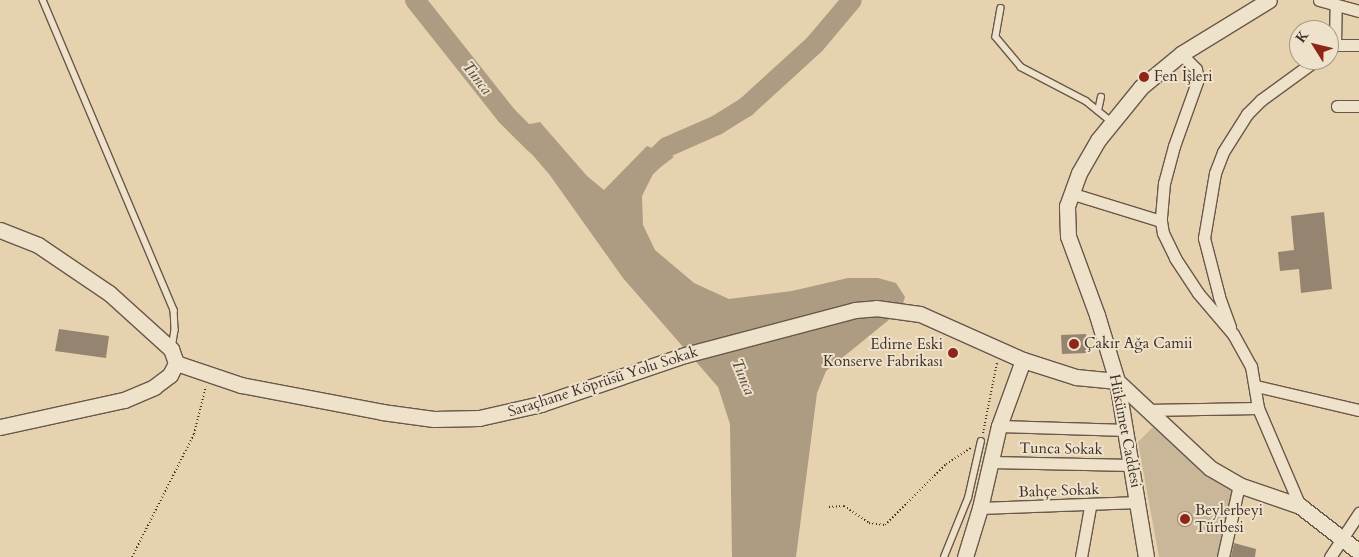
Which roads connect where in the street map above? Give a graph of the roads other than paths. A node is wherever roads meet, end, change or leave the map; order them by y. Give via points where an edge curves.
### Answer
1 (43, 0) edge
2 (1269, 0) edge
3 (1319, 0) edge
4 (1336, 6) junction
5 (1001, 8) dead end
6 (1359, 11) edge
7 (1335, 20) edge
8 (1359, 45) edge
9 (1339, 47) edge
10 (1181, 54) junction
11 (1302, 70) edge
12 (1101, 97) dead end
13 (1337, 106) dead end
14 (1359, 106) edge
15 (1098, 111) junction
16 (1111, 121) junction
17 (1070, 193) junction
18 (1161, 221) junction
19 (0, 230) edge
20 (1233, 334) junction
21 (174, 356) junction
22 (1023, 360) junction
23 (1116, 381) junction
24 (1256, 386) junction
25 (1258, 408) junction
26 (1146, 410) junction
27 (1359, 410) edge
28 (998, 426) junction
29 (0, 427) edge
30 (1127, 430) junction
31 (981, 441) road end
32 (990, 462) junction
33 (1132, 465) junction
34 (1239, 485) junction
35 (1139, 502) junction
36 (1300, 506) junction
37 (1090, 507) junction
38 (980, 508) junction
39 (1359, 513) edge
40 (1342, 539) junction
41 (1359, 552) edge
42 (944, 557) edge
43 (965, 557) edge
44 (1081, 557) edge
45 (1146, 557) edge
46 (1223, 557) edge
47 (1330, 557) edge

1 - 21 lane via 174,310
2 - 10 street
3 - 4 street
4 - 6 street
4 - 7 street
5 - 15 lane via 996,37 1021,67
8 - 9 street
10 - 16 street via 1141,87
10 - 18 street via 1196,69 1198,79 1164,183
11 - 20 street via 1247,114 1223,152 1215,173 1204,238 1218,296
12 - 15 lane
13 - 14 street
15 - 16 lane
16 - 17 street
17 - 18 street
17 - 23 street, Hükümet Caddesi via 1068,236 1097,315
18 - 20 street via 1175,258 1198,293
19 - 21 street via 38,245 102,288
20 - 24 street via 1251,366
21 - 22 street, Saraçhane Köprüsü Yolu Sokak via 208,373 249,386 434,419 499,414 685,354 855,310 905,310
21 - 29 street via 170,375 154,387 124,400
22 - 23 street, Saraçhane Köprüsü Yolu Sokak via 1076,378
22 - 28 street
23 - 26 street
23 - 30 street, Hükümet Caddesi
24 - 25 street
24 - 27 street
25 - 26 street
25 - 36 street
26 - 34 street via 1198,458
28 - 30 street
28 - 32 street
30 - 33 street, Hükümet Caddesi
31 - 42 lane via 968,498
32 - 33 street, Tunca Sokak
32 - 38 street
33 - 35 street, Hükümet Caddesi
34 - 36 street
34 - 46 street
35 - 37 street, Bahçe Sokak
35 - 45 street, Hükümet Caddesi
36 - 40 street
37 - 38 street, Bahçe Sokak
37 - 44 street
38 - 43 street
39 - 40 street
40 - 41 street
40 - 47 street

